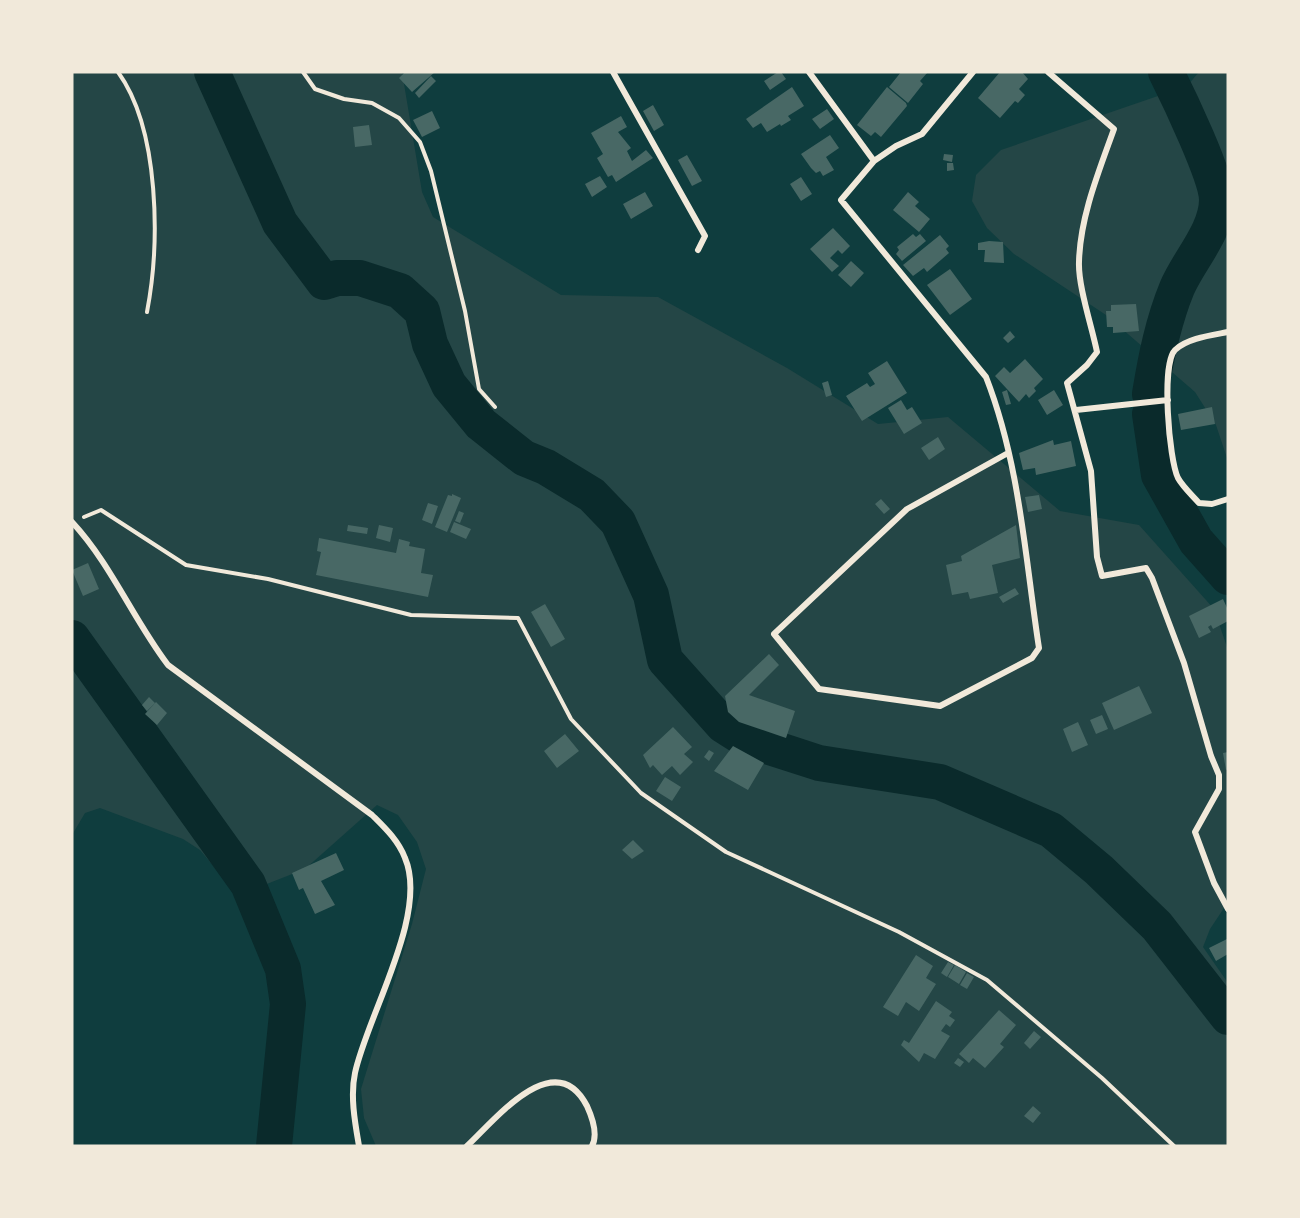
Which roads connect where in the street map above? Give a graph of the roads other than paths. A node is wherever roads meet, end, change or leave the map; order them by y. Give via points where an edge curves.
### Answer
1 (613, 72) edge
2 (809, 72) edge
3 (973, 72) edge
4 (1048, 72) edge
5 (874, 161) junction
6 (698, 250) dead end
7 (1228, 332) edge
8 (1168, 400) junction
9 (1076, 410) junction
10 (1008, 453) junction
11 (1228, 499) edge
12 (72, 522) edge
13 (1228, 909) edge
14 (359, 1146) edge
15 (467, 1146) edge
16 (592, 1146) edge

1 - 6 street via 705,236
2 - 5 street
3 - 5 street via 922,134
4 - 9 street via 1114,129 1081,237 1079,264 1097,352 1067,383
5 - 10 street via 841,200 986,377 998,407
7 - 8 street via 1189,342 1175,350 1170,361
8 - 9 street
8 - 11 street via 1178,477 1198,503
9 - 13 street via 1091,471 1102,576 1146,568 1152,578 1219,775 1219,789 1195,832
10 - 10 street via 1019,493 1039,648 1032,658 940,706 819,689 774,634 907,509
12 - 14 street via 99,552 144,633 168,665 372,815 395,838 406,860 410,898 402,937 355,1074 354,1116
15 - 16 street via 524,1091 545,1082 566,1085 582,1096 592,1116

